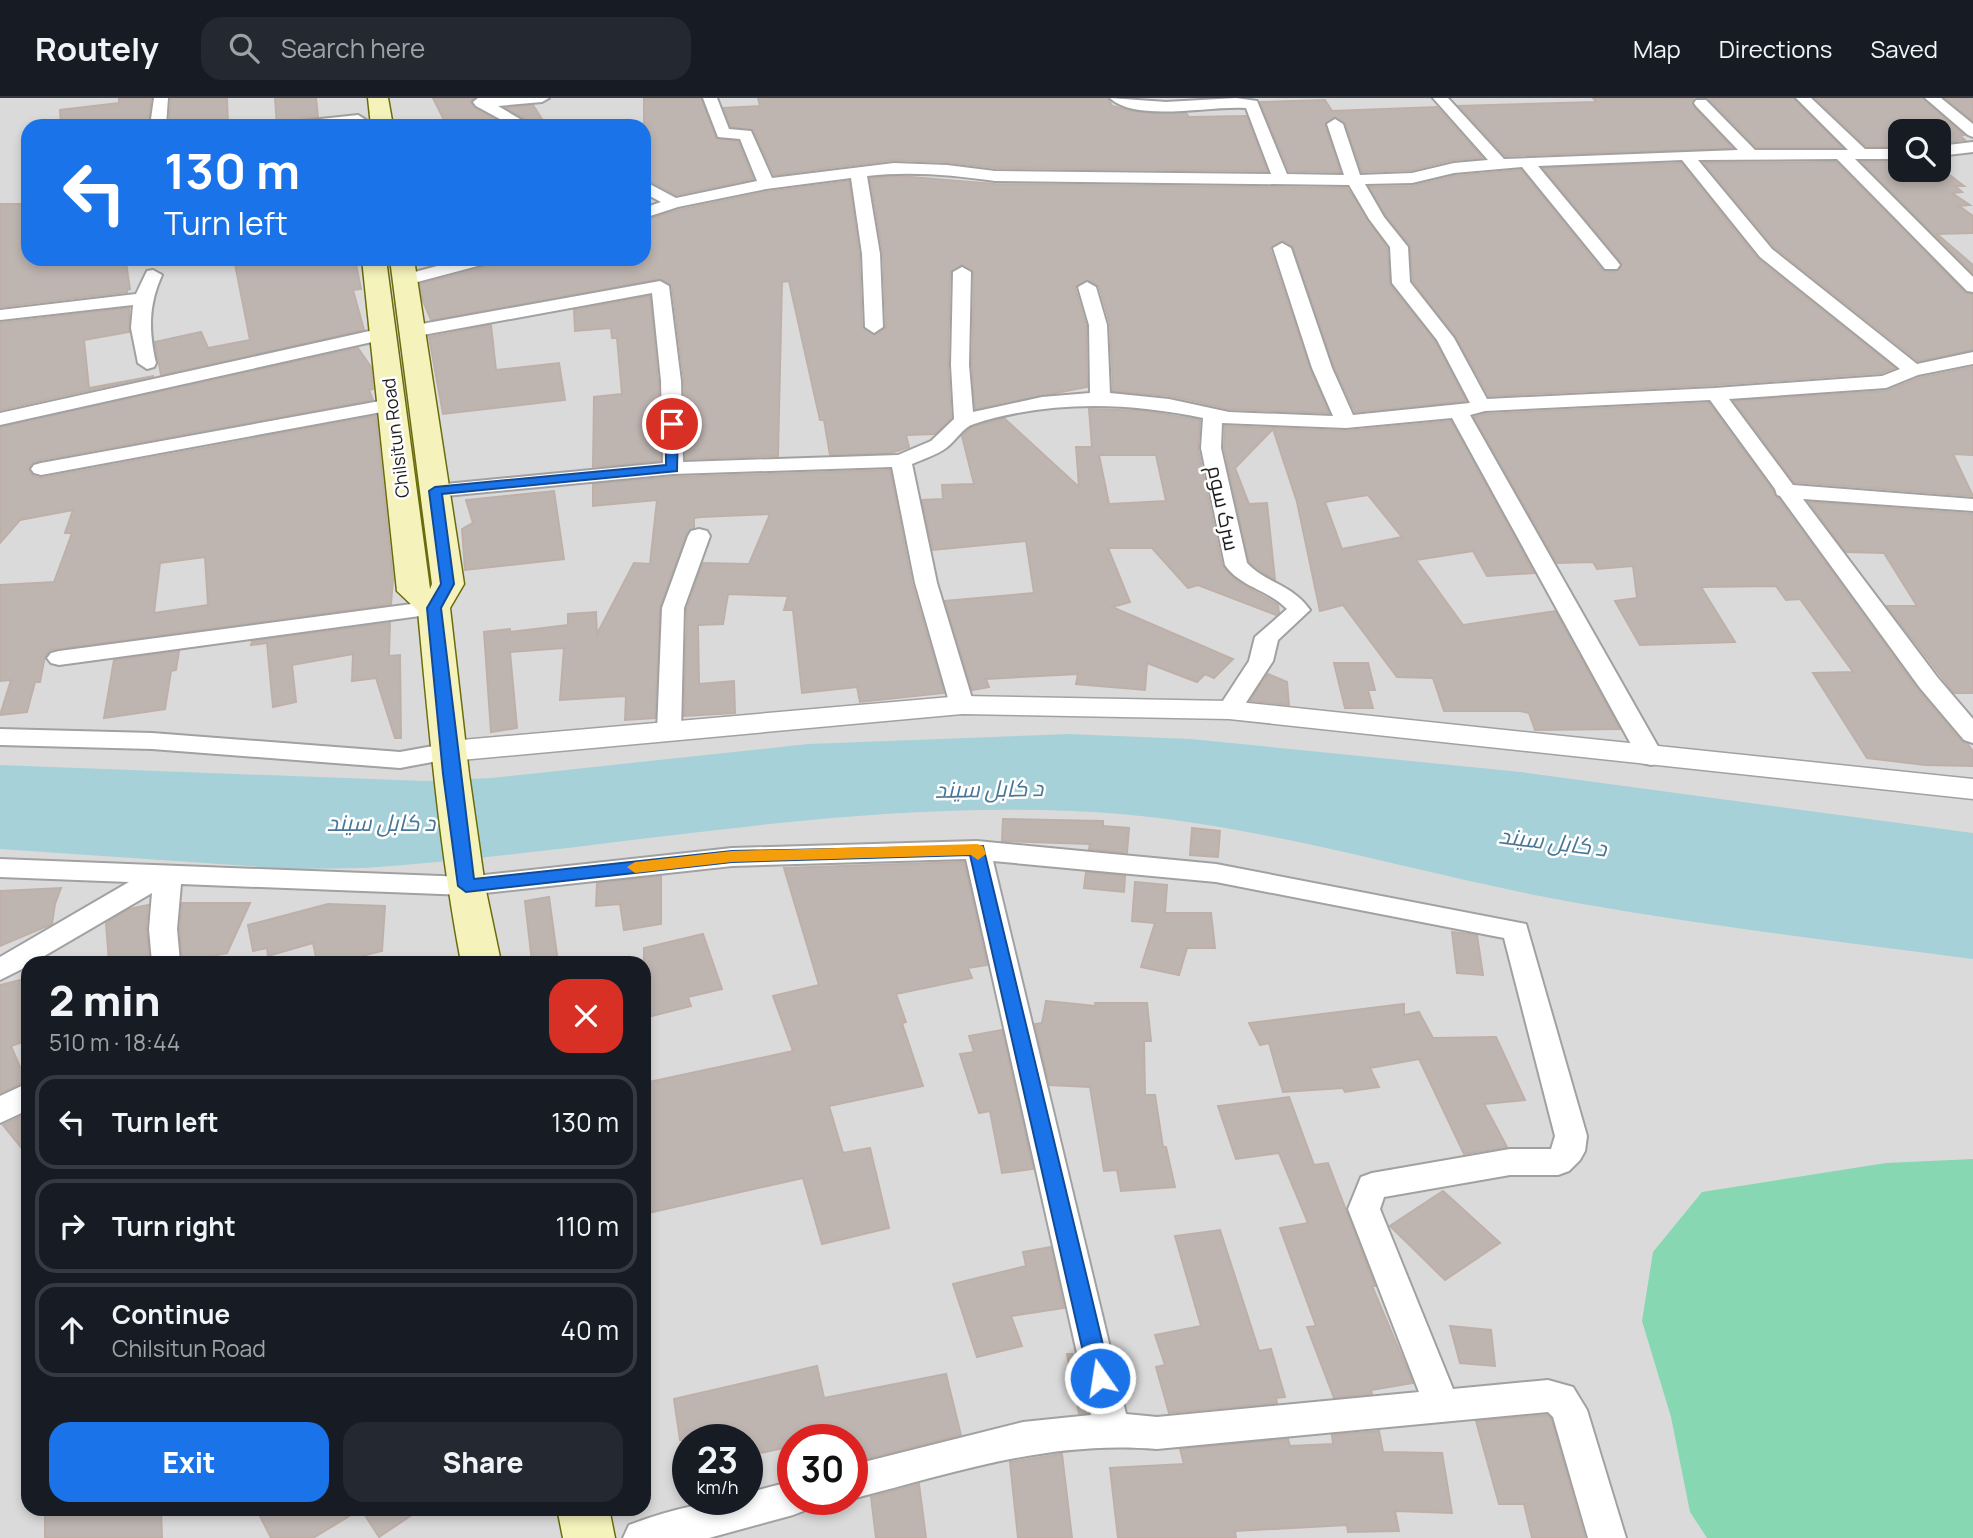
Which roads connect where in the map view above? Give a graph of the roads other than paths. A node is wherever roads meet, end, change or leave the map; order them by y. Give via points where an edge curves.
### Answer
1 (161, 98) edge
2 (356, 98) edge
3 (378, 98) edge
4 (542, 98) edge
5 (710, 98) edge
6 (1117, 98) edge
7 (1440, 98) edge
8 (1803, 98) edge
9 (1933, 98) edge
10 (477, 101) edge
11 (1701, 103) dead end
12 (159, 119) edge
13 (359, 119) edge
14 (381, 119) edge
15 (511, 119) edge
16 (1335, 124) dead end
17 (1973, 132) edge
18 (1973, 147) edge
19 (1951, 150) edge
20 (1749, 153) junction
21 (1841, 154) junction
22 (1888, 154) edge
23 (1686, 155) junction
24 (1862, 155) junction
25 (1526, 162) junction
26 (1500, 164) junction
27 (858, 172) junction
28 (1281, 179) junction
29 (1354, 180) junction
30 (766, 184) junction
31 (651, 190) edge
32 (674, 202) junction
33 (651, 210) edge
34 (1282, 248) dead end
35 (1611, 265) dead end
36 (375, 266) edge
37 (428, 266) edge
38 (404, 269) edge
39 (962, 272) dead end
40 (153, 275) dead end
41 (1087, 287) dead end
42 (1973, 287) edge
43 (141, 299) junction
44 (0, 315) edge
45 (874, 327) dead end
46 (412, 331) junction
47 (383, 334) junction
48 (1973, 358) edge
49 (147, 363) dead end
50 (1913, 370) junction
51 (1715, 394) junction
52 (1100, 398) junction
53 (391, 405) junction
54 (1481, 405) junction
55 (1458, 411) junction
56 (1213, 415) junction
57 (0, 419) edge
58 (964, 420) junction
59 (1346, 422) junction
60 (901, 461) junction
61 (673, 468) junction
62 (41, 469) dead end
63 (435, 491) junction
64 (1784, 491) junction
65 (1973, 505) edge
66 (699, 536) dead end
67 (434, 608) junction
68 (59, 659) dead end
69 (962, 705) junction
70 (1229, 710) junction
71 (668, 731) junction
72 (1973, 735) edge
73 (0, 737) edge
74 (1651, 757) junction
75 (450, 762) junction
76 (1973, 789) edge
77 (977, 850) junction
78 (0, 868) edge
79 (169, 874) junction
80 (466, 878) junction
81 (23, 956) edge
82 (165, 956) edge
83 (480, 956) edge
84 (21, 957) edge
85 (0, 970) edge
86 (21, 1099) edge
87 (0, 1111) edge
88 (1443, 1408) junction
89 (1112, 1429) junction
90 (868, 1478) edge
91 (777, 1502) edge
92 (585, 1516) edge
93 (589, 1538) edge
94 (642, 1538) edge
95 (1607, 1538) edge

1 - 12 street
2 - 13 main road
3 - 14 main road
4 - 10 street
5 - 30 street via 723,134 746,134
6 - 28 street via 1137,104 1206,100 1252,104
7 - 26 street
8 - 24 street
9 - 17 street
10 - 15 street
11 - 20 street
16 - 29 street
18 - 19 street
20 - 21 street
20 - 23 street
21 - 24 street
21 - 42 street
22 - 24 street
23 - 25 street
23 - 50 street via 1766,253
25 - 26 street
25 - 35 street
26 - 29 street via 1412,178
27 - 28 street via 894,168 995,176
27 - 30 street
27 - 45 street via 871,254
28 - 29 street
29 - 54 street via 1399,247 1401,283 1445,338
30 - 32 street
31 - 32 street
32 - 33 street
34 - 59 street via 1322,368
36 - 47 main road, Chilsitun Road
37 - 38 street
38 - 46 main road, Chilsitun Road
39 - 58 street
40 - 43 street
41 - 52 street via 1098,325
43 - 44 street
43 - 49 street via 140,335
46 - 61 street via 660,286 671,381
46 - 63 main road, Chilsitun Road
47 - 53 main road, Chilsitun Road
47 - 57 street
48 - 50 street
50 - 51 street via 1886,382
51 - 54 street
51 - 64 street
52 - 56 street
52 - 58 street via 1042,403
53 - 62 street
53 - 67 main road, Chilsitun Road via 413,591
54 - 55 street
55 - 59 street
55 - 74 street
56 - 59 street
56 - 70 street, سرک سوم via 1211,449 1236,565 1250,578 1294,601 1299,610 1267,637 1261,661
58 - 60 street via 938,445
60 - 61 street
60 - 69 street via 926,583
61 - 63 street
63 - 67 main road, Chilsitun Road via 448,584
64 - 65 street
64 - 72 street
66 - 71 street via 673,608
67 - 68 street
67 - 75 main road, Chilsitun Road
69 - 70 street
69 - 71 street
70 - 74 street
71 - 75 street
73 - 75 street via 152,741
74 - 76 street
75 - 80 main road, Chilsitun Road
77 - 80 street via 732,857
77 - 88 street via 1216,873 1516,931 1571,1136 1569,1151 1558,1162 1510,1161 1372,1186 1364,1209
77 - 89 street
78 - 79 street
79 - 80 street
79 - 81 street via 104,906
79 - 82 street via 162,926
80 - 83 main road, Chilsitun Road
84 - 85 street
86 - 87 street
88 - 89 street via 1157,1433
88 - 95 street via 1560,1398 1569,1410
89 - 90 street via 1023,1438
91 - 94 street
92 - 93 main road

